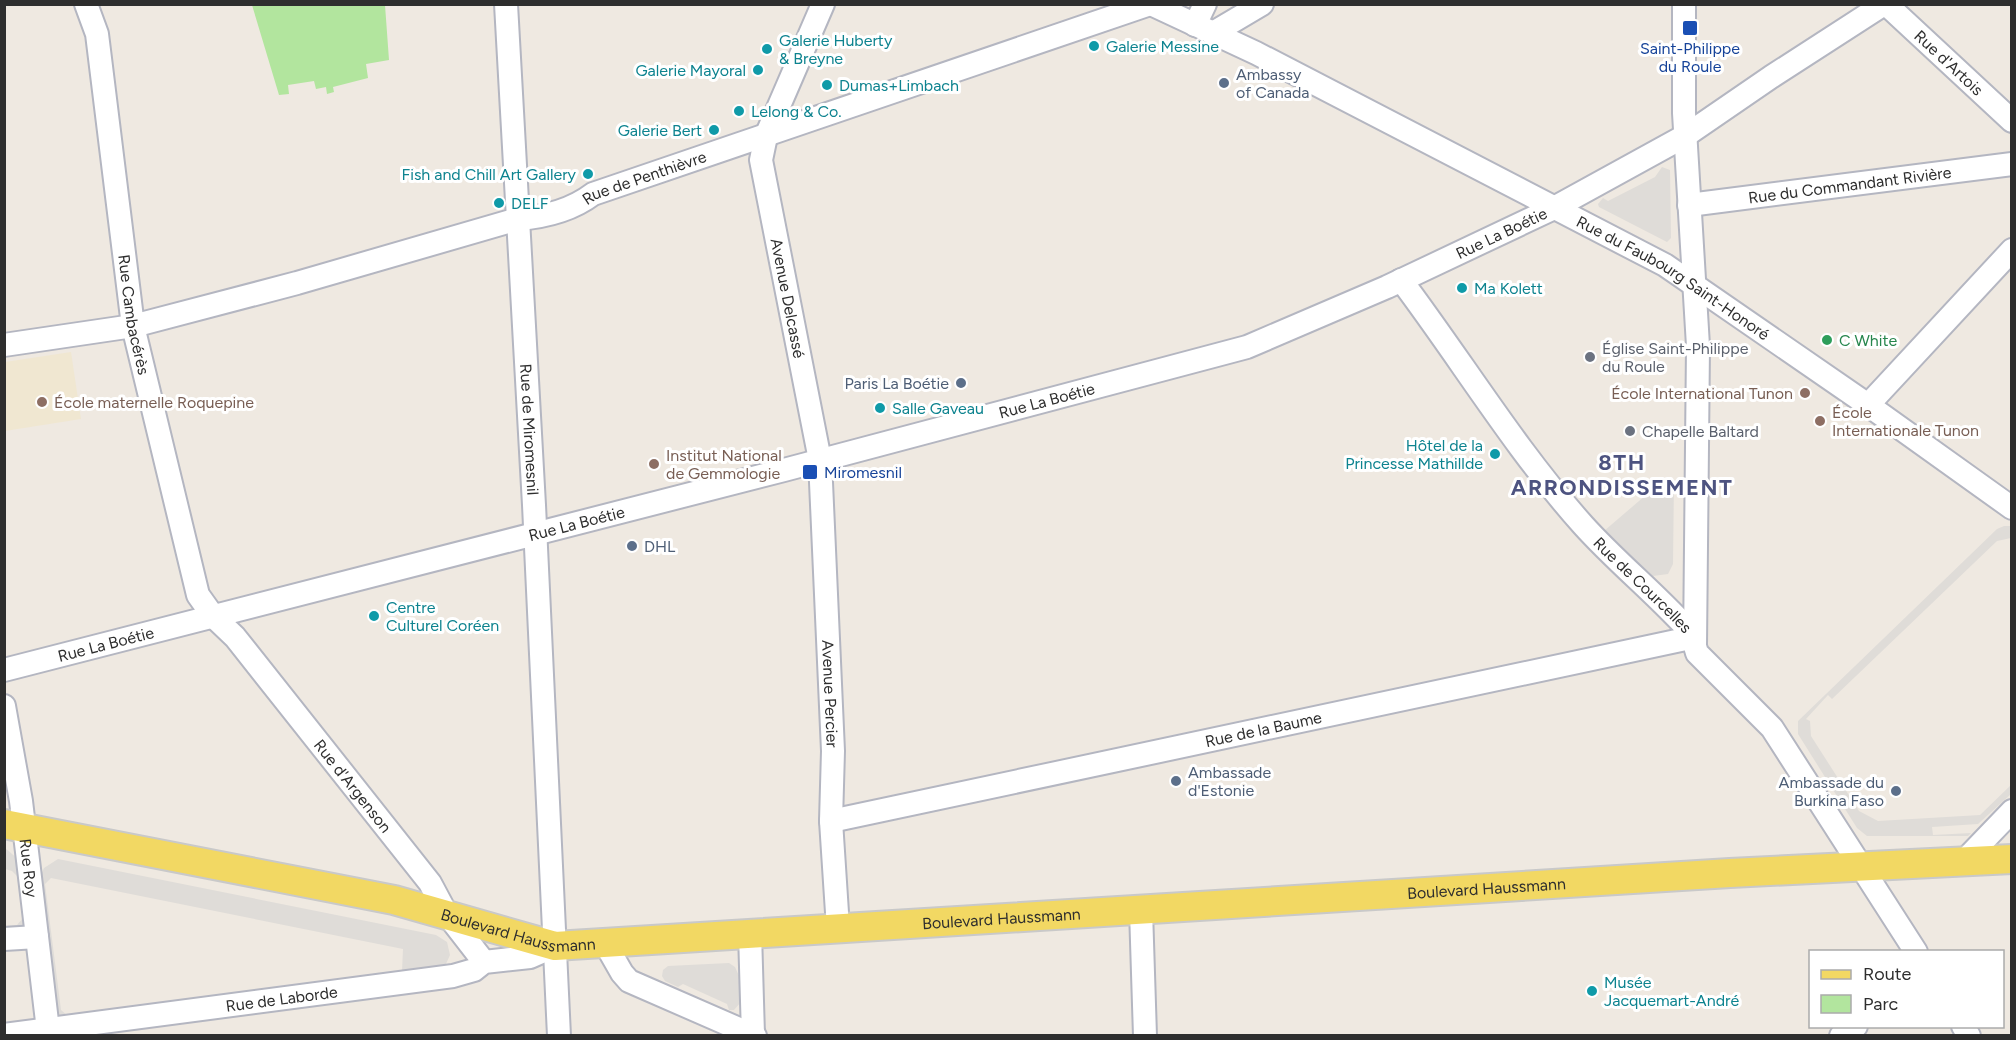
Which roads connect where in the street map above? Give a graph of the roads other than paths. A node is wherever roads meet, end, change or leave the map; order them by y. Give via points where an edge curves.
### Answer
1 (86, 4) edge
2 (506, 4) edge
3 (823, 4) edge
4 (1150, 4) edge
5 (1205, 4) edge
6 (1262, 4) edge
7 (1683, 4) edge
8 (1885, 4) edge
9 (1204, 29) junction
10 (2012, 120) edge
11 (766, 136) junction
12 (1685, 136) junction
13 (2012, 164) edge
14 (1689, 206) junction
15 (1554, 208) junction
16 (518, 219) junction
17 (2012, 250) edge
18 (1401, 280) junction
19 (1695, 284) junction
20 (133, 326) junction
21 (4, 345) edge
22 (1868, 405) junction
23 (820, 460) junction
24 (2012, 508) edge
25 (535, 532) junction
26 (213, 616) junction
27 (1695, 637) junction
28 (4, 670) edge
29 (4, 706) edge
30 (2012, 811) edge
31 (831, 820) junction
32 (14, 826) edge
33 (2012, 859) edge
34 (1963, 862) junction
35 (1862, 868) junction
36 (1141, 910) junction
37 (446, 913) junction
38 (838, 928) junction
39 (750, 933) junction
40 (37, 937) junction
41 (4, 939) edge
42 (606, 945) junction
43 (555, 946) junction
44 (1915, 950) edge
45 (484, 962) junction
46 (48, 1030) junction
47 (4, 1035) edge
48 (559, 1035) edge
49 (754, 1035) edge
50 (1145, 1035) edge

1 - 20 street, Rue Cambacérès via 97,34
2 - 16 street, Rue de Miromesnil
3 - 11 street, Avenue Delcassé
4 - 9 street, Rue du Faubourg Saint-Honoré
4 - 11 street, Rue de Penthièvre
5 - 9 street
6 - 9 street
7 - 12 street
8 - 10 street, Rue d'Artois
8 - 12 street, Rue La Boétie
9 - 15 street, Rue du Faubourg Saint-Honoré
11 - 16 street, Rue de Penthièvre via 593,194 579,205
11 - 23 street, Avenue Delcassé via 761,160
12 - 14 street
12 - 15 street, Rue La Boétie
13 - 14 street, Rue du Commandant Rivière
14 - 19 street
15 - 18 street, Rue La Boétie
15 - 19 street, Rue du Faubourg Saint-Honoré
16 - 20 street, Rue de Penthièvre
16 - 25 street, Rue de Miromesnil
17 - 22 street
18 - 23 street, Rue La Boétie via 1247,347
18 - 27 street, Rue de Courcelles via 1507,428 1583,525
19 - 22 street, Rue du Faubourg Saint-Honoré
19 - 27 street via 1698,346
20 - 21 street, Rue de Penthièvre
20 - 26 street, Rue Cambacérès via 198,595
22 - 24 street, Rue du Faubourg Saint-Honoré
23 - 25 street, Rue La Boétie
23 - 31 street, Avenue Percier via 833,751
25 - 26 street, Rue La Boétie
25 - 43 street, Rue de Miromesnil
26 - 28 street, Rue La Boétie
26 - 37 street, Rue d'Argenson via 235,637 430,884
27 - 31 street, Rue de la Baume
27 - 35 street, Rue de Courcelles via 1698,653 1772,728
29 - 32 street, Rue Roy
30 - 34 street
31 - 38 street, Avenue Percier
32 - 37 main road, Boulevard Haussmann
32 - 40 street, Rue Roy
33 - 34 main road, Boulevard Haussmann
34 - 35 main road, Boulevard Haussmann
35 - 36 main road, Boulevard Haussmann
35 - 44 street, Rue de Courcelles
36 - 38 main road, Boulevard Haussmann
36 - 50 street
37 - 43 main road, Boulevard Haussmann
37 - 45 street, Rue d'Argenson
38 - 39 main road, Boulevard Haussmann
39 - 42 main road, Boulevard Haussmann
39 - 49 street
40 - 41 street
40 - 46 street, Rue Roy
42 - 43 main road, Boulevard Haussmann
42 - 49 street via 629,981
43 - 45 street, Rue de Laborde via 530,957
43 - 48 street, Rue de Miromesnil
45 - 46 street, Rue de Laborde via 474,970 453,976
46 - 47 street, Rue de Laborde

